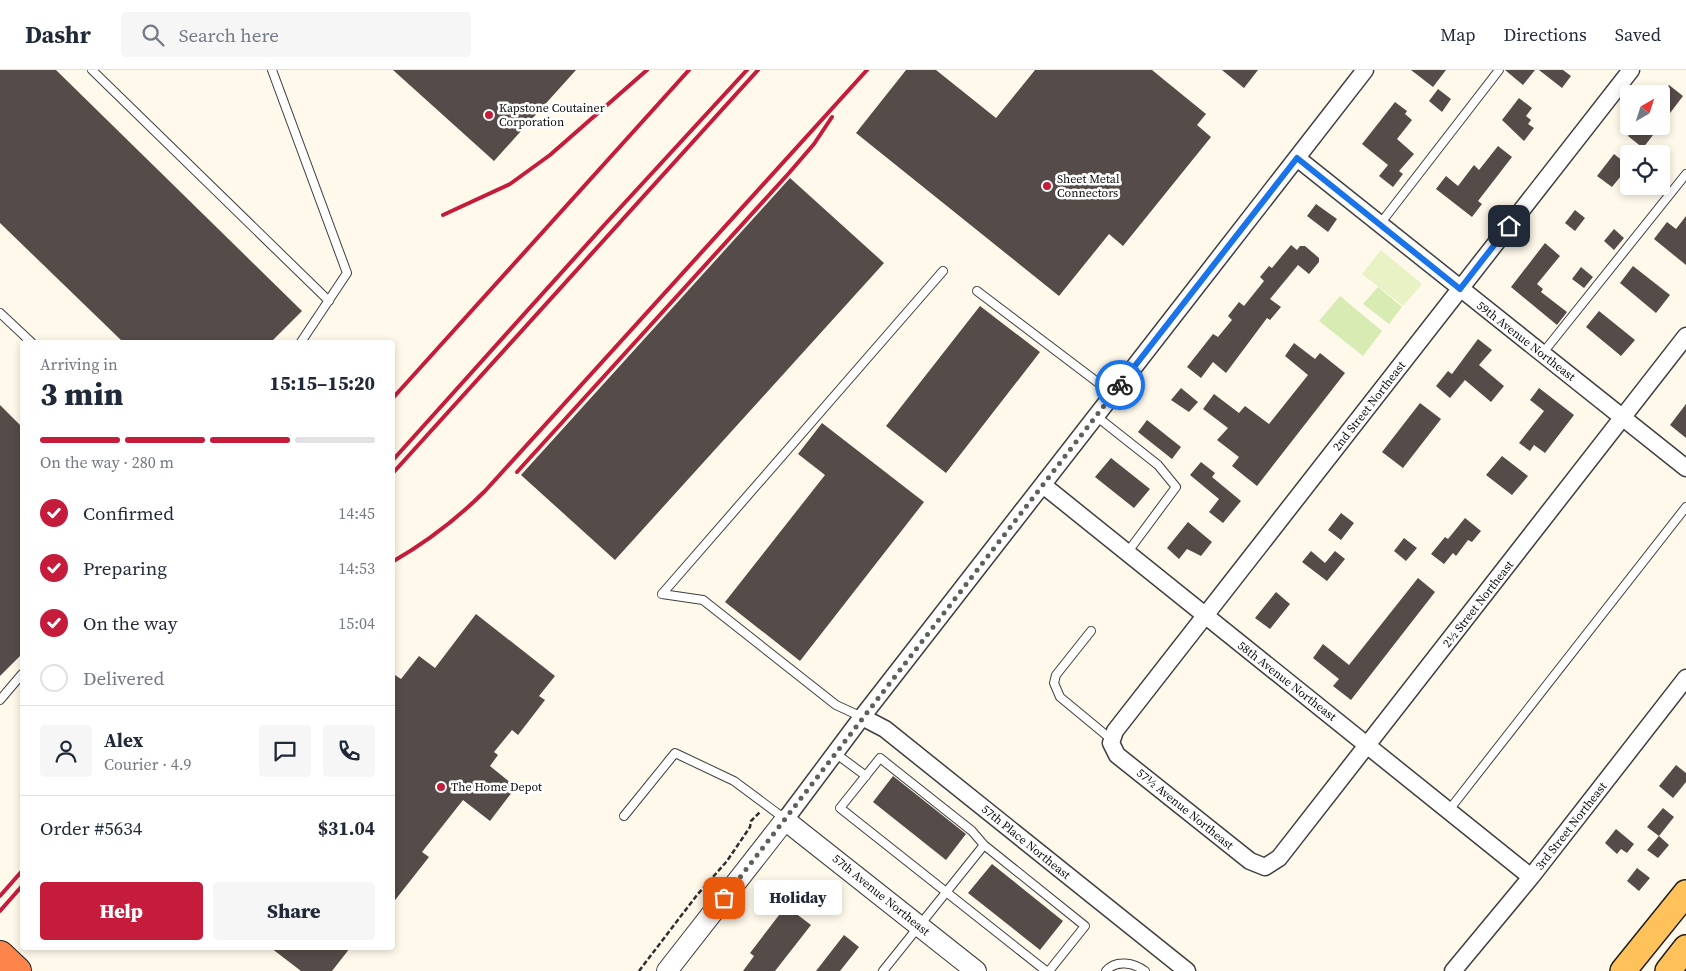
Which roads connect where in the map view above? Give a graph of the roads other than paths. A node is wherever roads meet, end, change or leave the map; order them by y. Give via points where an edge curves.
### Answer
1 (92, 70) edge
2 (272, 70) edge
3 (1365, 70) edge
4 (1499, 70) edge
5 (1631, 70) edge
6 (1297, 158) junction
7 (1686, 174) edge
8 (1380, 224) junction
9 (943, 271) dead end
10 (1460, 289) junction
11 (977, 291) dead end
12 (329, 300) junction
13 (0, 313) edge
14 (1686, 336) edge
15 (29, 340) edge
16 (302, 340) edge
17 (1542, 354) junction
18 (1113, 394) junction
19 (1096, 416) junction
20 (1622, 418) junction
21 (1686, 468) edge
22 (1043, 485) junction
23 (1686, 506) edge
24 (1127, 553) junction
25 (1205, 616) junction
26 (1091, 631) dead end
27 (20, 676) edge
28 (1686, 678) edge
29 (0, 700) edge
30 (862, 716) junction
31 (1112, 742) junction
32 (1368, 745) junction
33 (835, 753) junction
34 (866, 776) junction
35 (1449, 810) junction
36 (624, 816) dead end
37 (785, 820) junction
38 (984, 845) junction
39 (1265, 867) joint
40 (1531, 876) junction
41 (947, 891) junction
42 (1686, 893) edge
43 (919, 926) junction
44 (1686, 948) edge
45 (0, 955) edge
46 (1108, 968) edge
47 (17, 971) edge
48 (667, 971) edge
49 (883, 971) edge
50 (976, 971) edge
51 (1048, 971) edge
52 (1145, 971) edge
53 (1187, 971) edge
54 (1453, 971) edge
55 (1623, 971) edge
56 (1668, 971) edge

1 - 12 lane
2 - 12 lane via 348,273
3 - 6 street
4 - 8 lane
5 - 10 street, 2nd Street Northeast
6 - 8 street, 59th Avenue Northeast
6 - 18 street
7 - 17 lane
8 - 10 street, 59th Avenue Northeast
9 - 30 lane via 662,594 703,600 836,705
10 - 17 street, 59th Avenue Northeast
10 - 25 street, 2nd Street Northeast
11 - 18 lane
12 - 16 lane
13 - 15 lane
14 - 20 street, 2½ Street Northeast
17 - 20 street, 59th Avenue Northeast
18 - 19 street
19 - 22 street
19 - 24 lane via 1158,465 1176,487
20 - 21 street, 59th Avenue Northeast
20 - 32 street, 2½ Street Northeast
22 - 24 street, 58th Avenue Northeast
22 - 30 street
23 - 35 lane
24 - 25 street, 58th Avenue Northeast
25 - 31 street, 2nd Street Northeast via 1115,731
25 - 32 street, 58th Avenue Northeast
26 - 31 lane via 1056,675 1054,683 1060,697
27 - 29 lane
28 - 40 street, 3rd Street Northeast
30 - 33 street
30 - 53 street, 57th Place Northeast via 885,729
31 - 39 street, 57½ Avenue Northeast via 1117,755 1250,861
32 - 35 street, 58th Avenue Northeast
32 - 39 street, 2½ Street Northeast via 1279,858
33 - 34 lane
33 - 37 street
34 - 38 lane via 880,758 972,831
34 - 41 lane via 840,808
35 - 40 street, 58th Avenue Northeast
36 - 37 lane via 675,752 741,785
37 - 43 street, 57th Avenue Northeast
37 - 48 street
38 - 41 lane
38 - 51 lane via 1085,926
40 - 54 street, 3rd Street Northeast
41 - 43 lane
41 - 51 lane
42 - 55 main road
43 - 49 lane
43 - 50 street, 57th Avenue Northeast
44 - 56 main road
45 - 47 highway
46 - 52 lane via 1129,964

